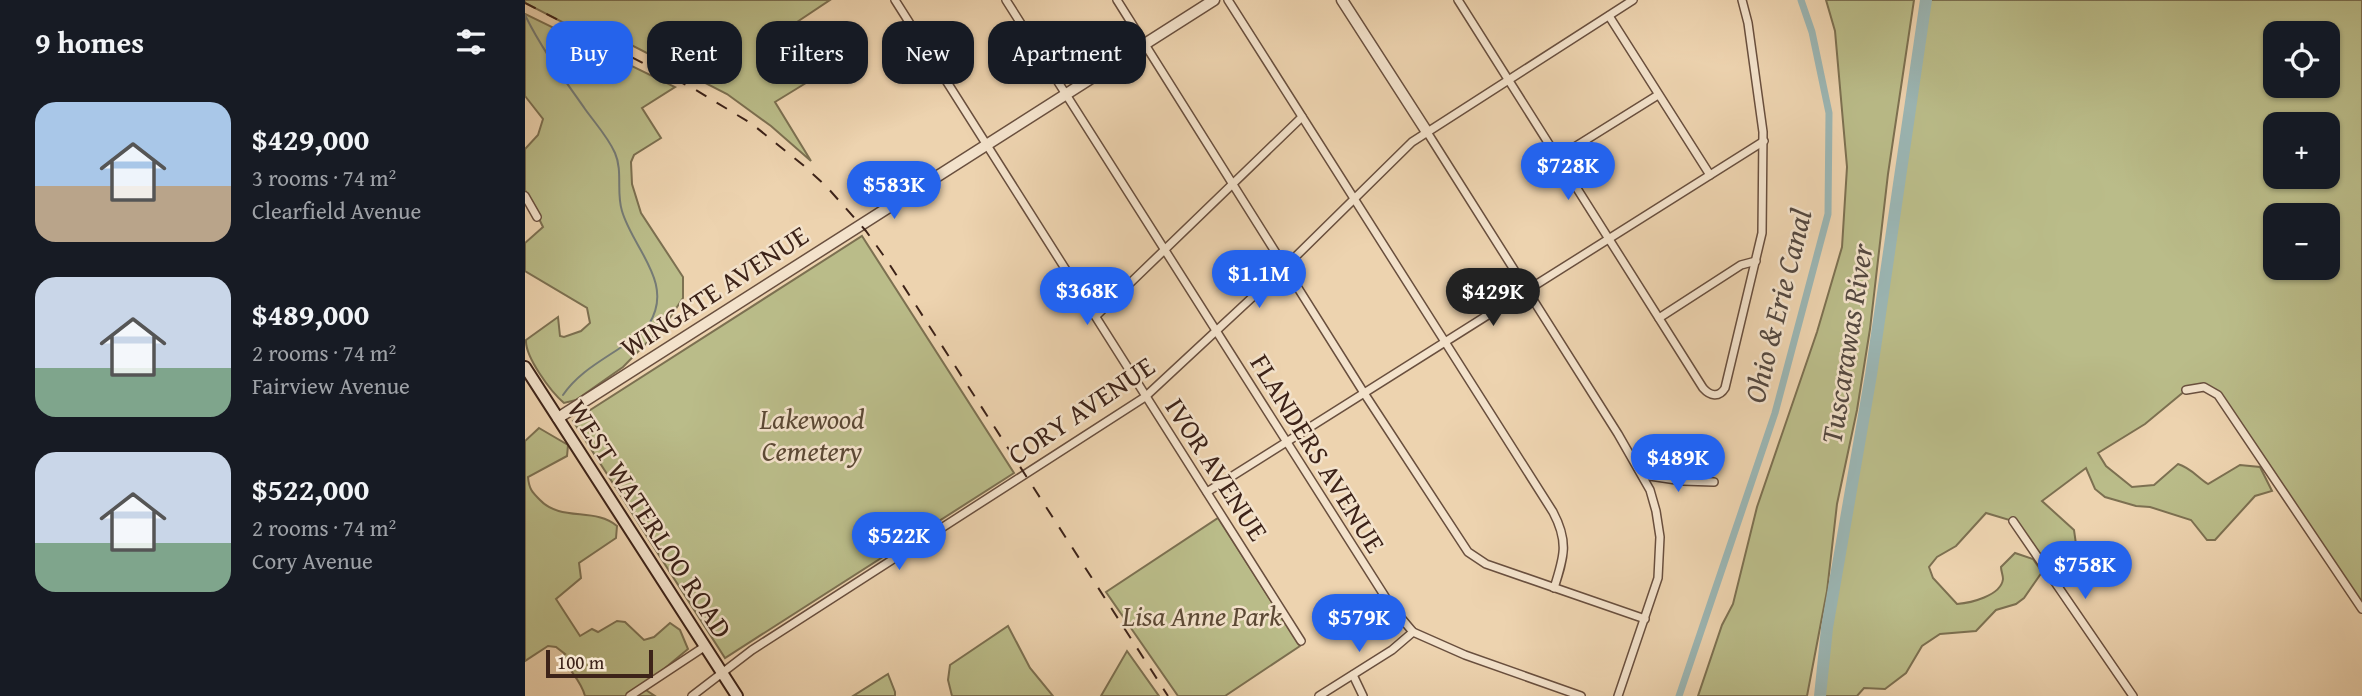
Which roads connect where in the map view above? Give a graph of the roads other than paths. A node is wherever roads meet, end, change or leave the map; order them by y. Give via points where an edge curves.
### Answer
1 (895, 0) edge
2 (1006, 0) edge
3 (1117, 0) edge
4 (1214, 0) edge
5 (1228, 0) edge
6 (1342, 0) edge
7 (1458, 0) edge
8 (1633, 0) edge
9 (1742, 0) edge
10 (1609, 16) junction
11 (1130, 21) edge
12 (1146, 43) edge
13 (1146, 46) edge
14 (1508, 79) junction
15 (1082, 84) edge
16 (1066, 94) junction
17 (1658, 95) junction
18 (1302, 117) junction
19 (1427, 132) junction
20 (1764, 141) junction
21 (986, 144) junction
22 (1557, 158) junction
23 (1710, 175) junction
24 (1233, 184) junction
25 (525, 196) edge
26 (1353, 198) junction
27 (537, 218) dead end
28 (1609, 239) junction
29 (1165, 252) junction
30 (1756, 261) junction
31 (1286, 265) junction
32 (1527, 290) junction
33 (1096, 316) junction
34 (1659, 318) junction
35 (1216, 332) junction
36 (1444, 342) junction
37 (525, 368) edge
38 (2186, 390) dead end
39 (1364, 393) junction
40 (1145, 397) junction
41 (558, 418) junction
42 (1286, 442) junction
43 (1643, 475) junction
44 (1714, 482) dead end
45 (1207, 492) junction
46 (2013, 521) dead end
47 (1554, 588) junction
48 (2362, 609) edge
49 (1645, 619) junction
50 (1413, 632) junction
51 (1301, 641) dead end
52 (704, 647) junction
53 (722, 673) junction
54 (1353, 674) junction
55 (631, 696) edge
56 (692, 696) edge
57 (737, 696) edge
58 (1319, 696) edge
59 (1363, 696) edge
60 (1581, 696) edge
61 (1618, 696) edge
62 (2133, 696) edge

1 - 21 street, IVOR AVENUE
2 - 16 street, FLANDERS AVENUE
3 - 11 street
4 - 12 street, WINGATE AVENUE
5 - 18 street
6 - 19 street
7 - 14 street
8 - 10 street, CORY AVENUE
9 - 20 street
10 - 14 street, CORY AVENUE
10 - 17 street
13 - 24 street
14 - 19 street, CORY AVENUE
14 - 22 street
15 - 16 street, WINGATE AVENUE
16 - 21 street, WINGATE AVENUE
16 - 29 street, FLANDERS AVENUE
17 - 22 street
17 - 23 street
18 - 24 street
18 - 26 street
19 - 26 street, CORY AVENUE
19 - 32 street
20 - 23 street
20 - 30 street via 1762,233
21 - 33 street, IVOR AVENUE
21 - 41 street, WINGATE AVENUE
22 - 28 street
23 - 28 street
24 - 29 street
24 - 31 street
25 - 27 street
26 - 31 street, CORY AVENUE
26 - 36 street
28 - 32 street
28 - 34 street
29 - 33 street
29 - 35 street, FLANDERS AVENUE
30 - 34 street via 1741,265
30 - 34 street via 1720,394 1714,396 1703,388
31 - 35 street, CORY AVENUE
31 - 39 street
32 - 36 street
32 - 43 street
33 - 40 street, IVOR AVENUE
35 - 40 street, CORY AVENUE
35 - 42 street, FLANDERS AVENUE
36 - 39 street
36 - 47 street via 1560,526 1563,557
37 - 41 main road, WEST WATERLOO ROAD
38 - 48 street via 2204,387 2218,395
39 - 42 street
39 - 47 street via 1468,552 1486,564
40 - 45 street, IVOR AVENUE
40 - 53 street, CORY AVENUE
41 - 52 main road, WEST WATERLOO ROAD
42 - 45 street
42 - 50 street, FLANDERS AVENUE via 1384,597
43 - 44 street
43 - 49 street via 1656,511 1661,553
45 - 51 street, IVOR AVENUE
46 - 62 street
47 - 49 street
49 - 61 street
50 - 54 street
50 - 60 street, FLANDERS AVENUE
52 - 53 main road, WEST WATERLOO ROAD
52 - 55 street
53 - 56 street, CORY AVENUE
53 - 57 main road, WEST WATERLOO ROAD
54 - 58 street
54 - 59 street

